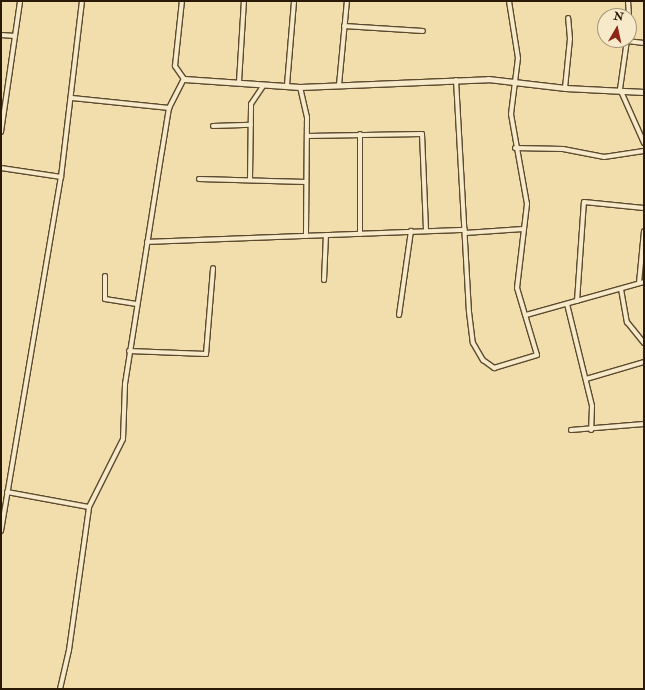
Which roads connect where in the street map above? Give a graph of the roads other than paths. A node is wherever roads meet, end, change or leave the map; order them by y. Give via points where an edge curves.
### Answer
1 (20, 1) edge
2 (82, 1) edge
3 (182, 1) edge
4 (244, 1) edge
5 (294, 1) edge
6 (346, 1) edge
7 (509, 1) edge
8 (568, 18) dead end
9 (344, 26) junction
10 (423, 31) dead end
11 (1, 34) edge
12 (15, 36) junction
13 (626, 48) edge
14 (184, 78) junction
15 (456, 80) junction
16 (515, 80) junction
17 (238, 82) junction
18 (264, 85) junction
19 (287, 85) junction
20 (339, 85) junction
21 (300, 87) junction
22 (565, 88) junction
23 (620, 89) junction
24 (644, 92) edge
25 (72, 98) junction
26 (3, 99) edge
27 (169, 108) junction
28 (251, 125) junction
29 (213, 126) dead end
30 (1, 132) edge
31 (360, 134) junction
32 (307, 136) junction
33 (644, 143) edge
34 (515, 148) junction
35 (644, 151) edge
36 (1, 168) edge
37 (61, 177) junction
38 (199, 179) dead end
39 (250, 179) junction
40 (306, 182) junction
41 (644, 208) edge
42 (523, 229) junction
43 (426, 230) junction
44 (411, 231) junction
45 (465, 231) junction
46 (644, 231) edge
47 (360, 234) junction
48 (326, 235) junction
49 (306, 236) junction
50 (147, 242) junction
51 (213, 268) dead end
52 (105, 276) dead end
53 (324, 280) dead end
54 (642, 282) edge
55 (620, 289) junction
56 (577, 301) junction
57 (137, 304) junction
58 (567, 304) junction
59 (399, 315) dead end
60 (526, 315) junction
61 (644, 343) edge
62 (129, 351) junction
63 (644, 362) edge
64 (586, 379) junction
65 (644, 424) edge
66 (571, 430) dead end
67 (591, 430) junction
68 (7, 492) junction
69 (89, 507) junction
70 (1, 509) edge
71 (6, 510) junction
72 (1, 531) edge
73 (60, 689) edge

1 - 12 street
2 - 25 street
3 - 14 street via 175,66
4 - 17 street
5 - 19 street
6 - 9 street
7 - 16 street via 518,58
8 - 22 street via 570,39
9 - 10 street
9 - 20 street
11 - 12 street
12 - 26 street
13 - 23 street
14 - 17 street
14 - 27 street
15 - 16 street
15 - 20 street
15 - 45 street
16 - 22 street
16 - 34 street via 511,114
17 - 18 street
18 - 19 street
18 - 28 street via 251,104
19 - 21 street
20 - 21 street
21 - 32 street
22 - 23 street
23 - 24 street
23 - 33 street
25 - 27 street
25 - 37 street
26 - 30 street
27 - 50 street
28 - 29 street
28 - 39 street
31 - 32 street
31 - 43 street via 422,134
31 - 47 street
32 - 40 street
34 - 35 street via 563,149 604,157
34 - 42 street via 527,204
36 - 37 street
37 - 68 street
38 - 39 street
39 - 40 street
40 - 49 street
41 - 56 street via 584,202
42 - 45 street
42 - 60 street via 517,288
43 - 44 street
43 - 45 street
44 - 47 street
44 - 59 street
45 - 60 street via 473,343 483,360 494,368 537,355
46 - 54 street
47 - 48 street
48 - 49 street
48 - 53 street
49 - 50 street
50 - 57 street
51 - 62 street via 206,354
52 - 57 street via 105,299
54 - 55 street
55 - 56 street
55 - 61 street via 628,322
56 - 58 street
57 - 62 street
58 - 60 street
58 - 64 street
62 - 69 street via 121,414 123,439
63 - 64 street
64 - 67 street
65 - 67 street
66 - 67 street
68 - 69 street
68 - 71 street
69 - 73 street via 69,650
70 - 71 street
71 - 72 street

